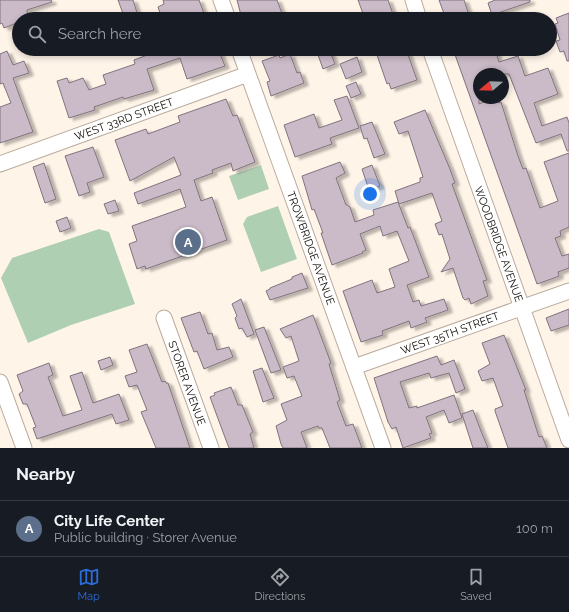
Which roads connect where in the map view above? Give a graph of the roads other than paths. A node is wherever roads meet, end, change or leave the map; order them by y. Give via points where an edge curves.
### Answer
1 (221, 0) edge
2 (413, 0) edge
3 (225, 12) edge
4 (417, 12) edge
5 (242, 56) edge
6 (432, 56) edge
7 (248, 74) junction
8 (0, 164) edge
9 (569, 291) edge
10 (522, 308) junction
11 (164, 318) dead end
12 (354, 367) junction
13 (0, 382) edge
14 (569, 440) edge
15 (24, 448) edge
16 (210, 448) edge
17 (383, 448) edge

1 - 3 street
2 - 4 street
5 - 7 street, TROWBRIDGE AVENUE
6 - 10 street, WOODBRIDGE AVENUE
7 - 8 street, WEST 33RD STREET
7 - 12 street, TROWBRIDGE AVENUE
9 - 10 street, WEST 35TH STREET
10 - 12 street, WEST 35TH STREET
10 - 14 street, WOODBRIDGE AVENUE
11 - 16 street, STORER AVENUE
12 - 17 street, TROWBRIDGE AVENUE
13 - 15 street

